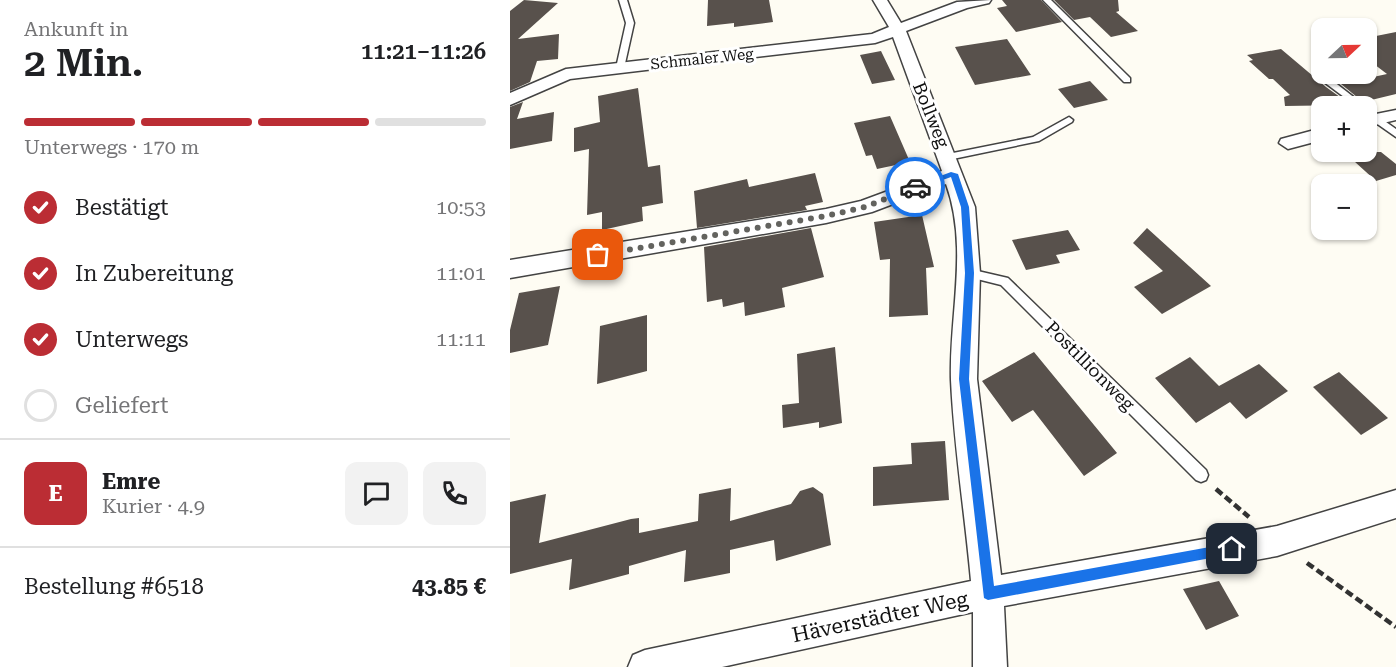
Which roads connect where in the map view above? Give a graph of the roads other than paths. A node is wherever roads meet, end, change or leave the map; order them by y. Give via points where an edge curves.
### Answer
1 (623, 0) edge
2 (880, 0) edge
3 (984, 0) edge
4 (1047, 0) edge
5 (898, 30) junction
6 (620, 68) junction
7 (1127, 80) dead end
8 (1332, 84) edge
9 (1348, 96) edge
10 (510, 100) edge
11 (1396, 115) edge
12 (1377, 117) edge
13 (1069, 120) dead end
14 (1377, 122) edge
15 (1396, 134) edge
16 (1311, 137) edge
17 (1288, 142) dead end
18 (951, 166) junction
19 (510, 269) edge
20 (969, 273) junction
21 (1201, 475) road end
22 (1393, 510) edge
23 (988, 593) junction
24 (645, 667) edge
25 (990, 667) edge

1 - 6 lane via 630,23
2 - 5 street, Bollweg
3 - 5 street, Schmaler Weg
4 - 7 lane
5 - 6 street, Schmaler Weg via 875,38
5 - 18 street, Bollweg
6 - 10 street, Schmaler Weg via 566,75
8 - 9 lane
11 - 12 street
13 - 18 lane via 1036,138
14 - 15 lane
16 - 17 street
18 - 19 street via 865,207
18 - 20 street, Bollweg via 965,207
20 - 21 lane, Postillionweg via 1004,281
20 - 23 street, Bollweg via 964,379
22 - 23 street, Häverstädter Weg via 1277,541
23 - 24 street, Häverstädter Weg
23 - 25 street, Bollweg

